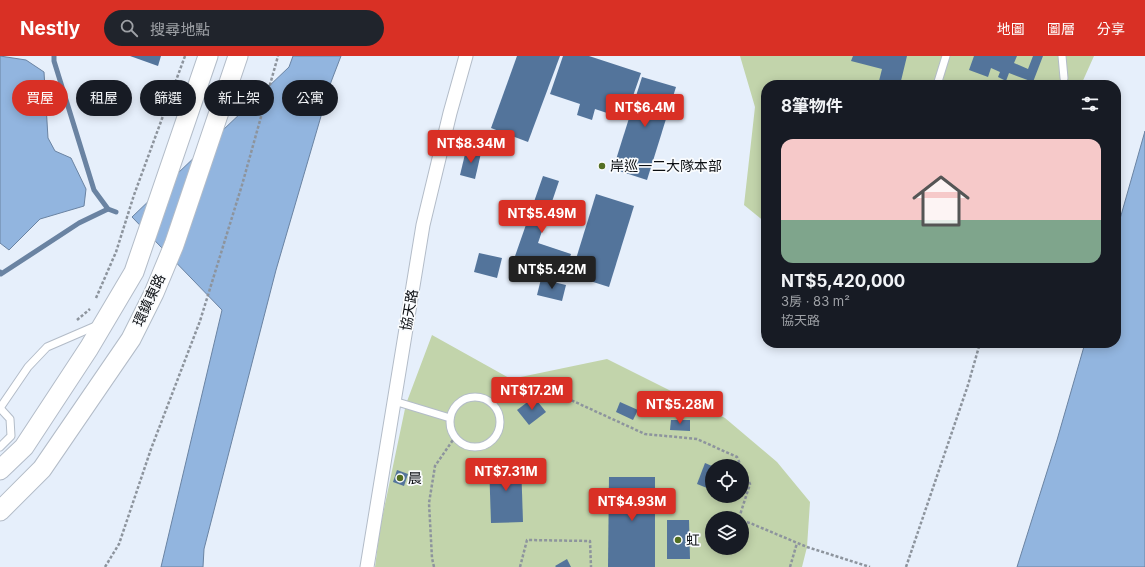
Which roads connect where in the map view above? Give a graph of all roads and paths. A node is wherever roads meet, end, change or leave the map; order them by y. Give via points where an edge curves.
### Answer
1 (185, 56) edge
2 (208, 56) edge
3 (238, 56) edge
4 (278, 56) edge
5 (466, 56) edge
6 (946, 56) edge
7 (1062, 56) edge
8 (1064, 78) dead end
9 (939, 80) edge
10 (95, 301) dead end
11 (92, 308) dead end
12 (76, 321) dead end
13 (105, 322) junction
14 (979, 348) edge
15 (394, 401) junction
16 (492, 403) junction
17 (0, 408) edge
18 (450, 418) junction
19 (455, 437) junction
20 (0, 448) edge
21 (738, 459) edge
22 (0, 470) edge
23 (0, 511) edge
24 (749, 523) edge
25 (797, 543) junction
26 (105, 567) edge
27 (367, 567) edge
28 (434, 567) edge
29 (520, 567) edge
30 (591, 567) edge
31 (790, 567) edge
32 (870, 567) edge
33 (906, 567) edge

1 - 10 path via 116,252
2 - 13 street, 環鎮東路 via 134,272
3 - 23 street, 環鎮東路 via 174,245 131,339 42,469
4 - 26 path via 200,321 151,449 119,544
5 - 15 street, 協天路 via 424,225
6 - 9 lane
7 - 8 lane
11 - 12 path
13 - 17 lane via 47,347 28,367
13 - 22 street, 環鎮東路 via 24,447
14 - 33 path
15 - 18 lane
15 - 27 street, 協天路
16 - 18 lane via 472,397 454,408
16 - 19 lane via 498,411 500,421 499,432 493,440 484,446 473,447 463,444
16 - 21 path via 522,389 549,390 645,434 697,439
17 - 20 lane via 10,419 12,436
18 - 19 lane via 450,428
19 - 28 path via 435,466 429,503
24 - 25 path
25 - 31 path
25 - 32 path
29 - 30 path via 527,540 590,541

